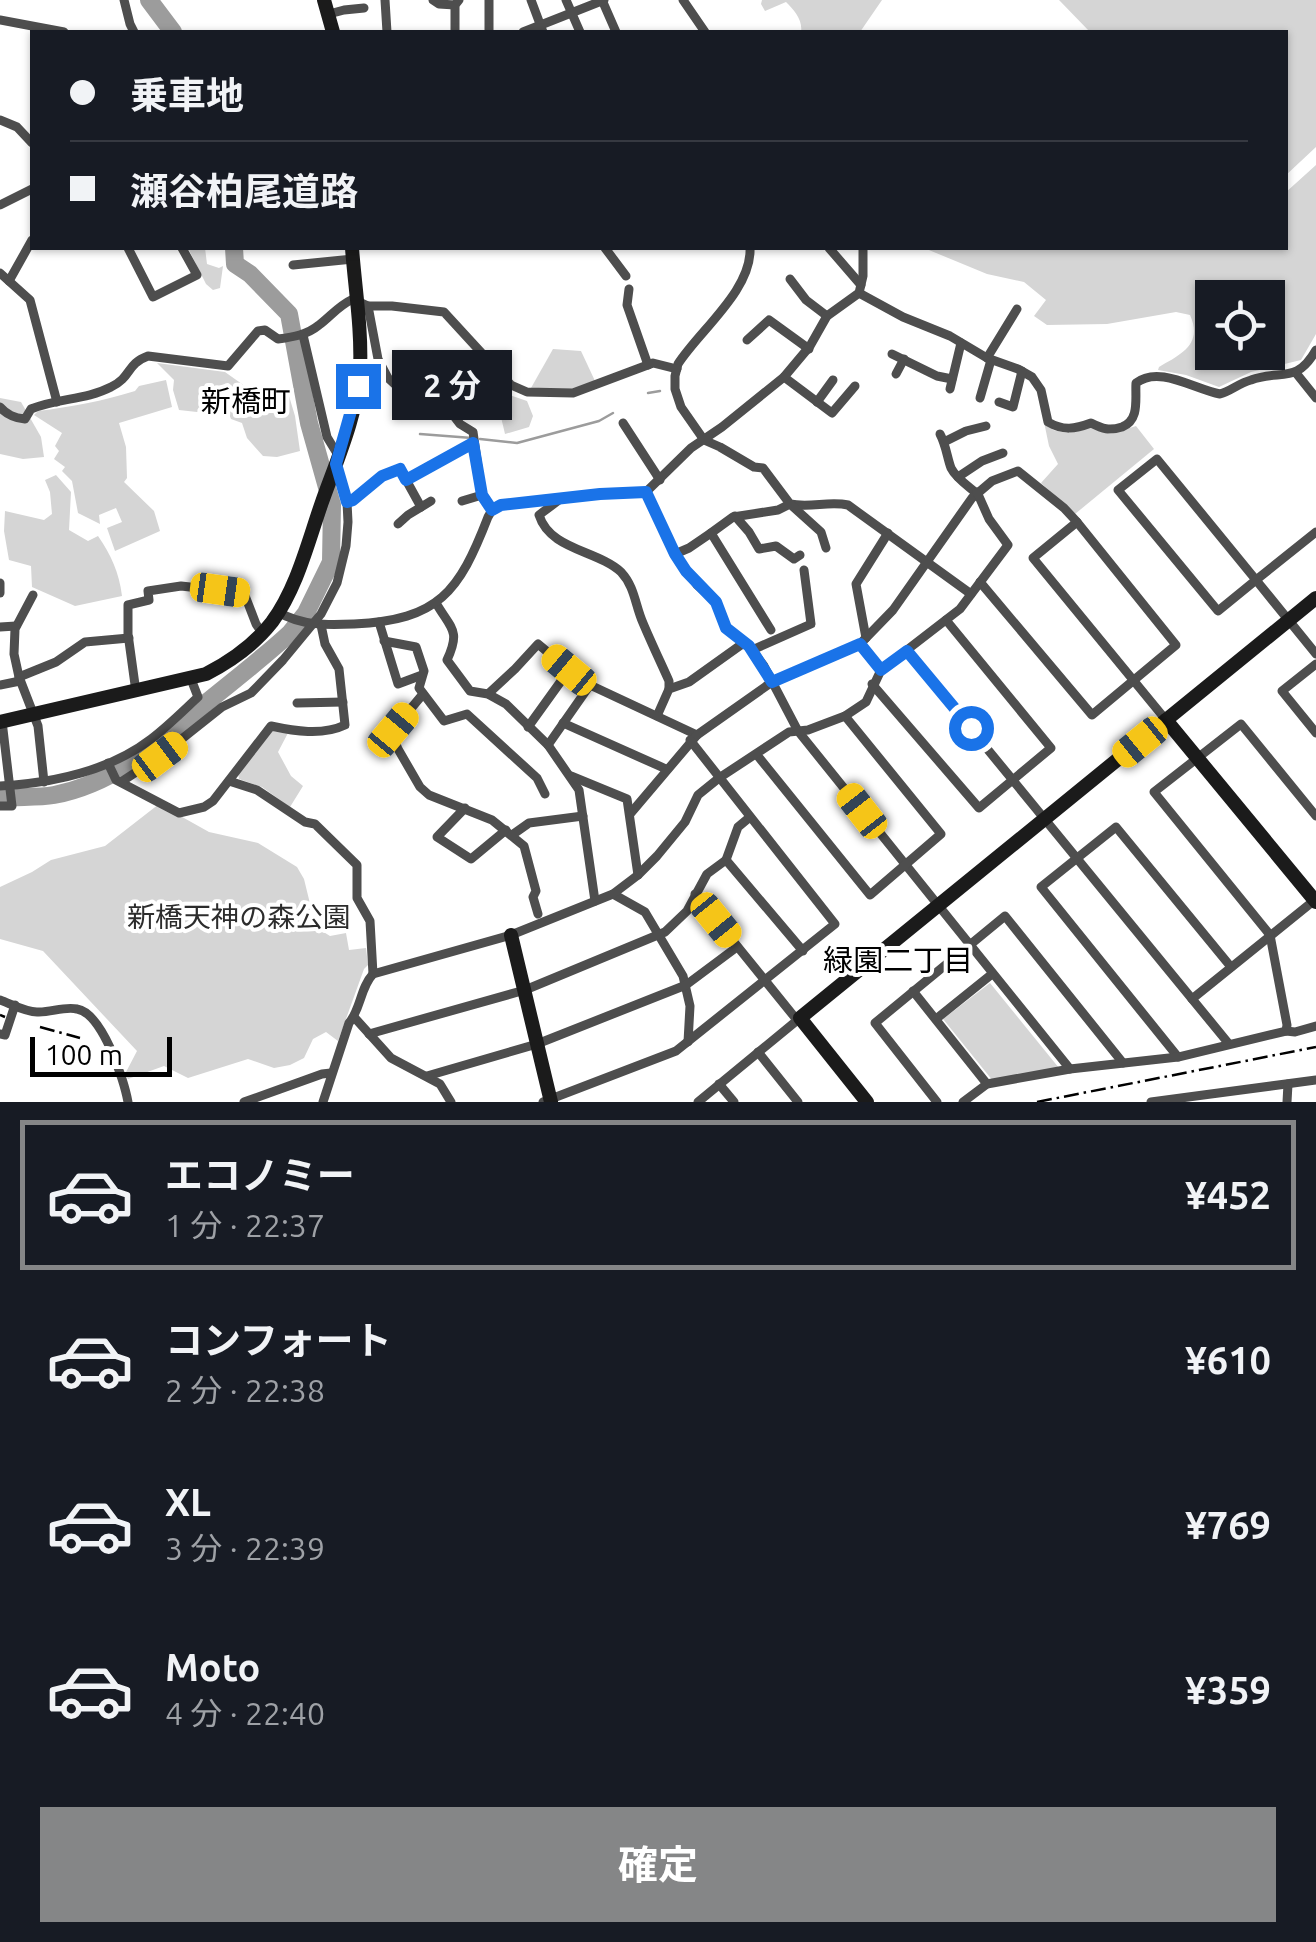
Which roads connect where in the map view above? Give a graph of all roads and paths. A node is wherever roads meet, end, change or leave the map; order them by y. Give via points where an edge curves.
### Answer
1 (124, 0) edge
2 (384, 0) edge
3 (432, 0) edge
4 (489, 0) edge
5 (531, 0) edge
6 (566, 0) edge
7 (603, 0) edge
8 (683, 0) edge
9 (457, 2) edge
10 (327, 7) edge
11 (364, 8) dead end
12 (571, 12) junction
13 (0, 20) edge
14 (542, 28) edge
15 (53, 30) edge
16 (133, 30) edge
17 (387, 30) edge
18 (456, 30) edge
19 (490, 30) edge
20 (579, 30) edge
21 (615, 30) edge
22 (698, 30) edge
23 (0, 120) edge
24 (30, 142) edge
25 (30, 190) edge
26 (0, 205) edge
27 (30, 244) edge
28 (129, 250) edge
29 (183, 250) edge
30 (606, 250) edge
31 (750, 250) edge
32 (830, 250) edge
33 (864, 250) edge
34 (352, 254) edge
35 (292, 265) dead end
36 (0, 273) edge
37 (626, 276) dead end
38 (790, 278) dead end
39 (9, 281) junction
40 (860, 288) junction
41 (629, 290) dead end
42 (362, 304) junction
43 (1017, 309) dead end
44 (827, 316) junction
45 (302, 335) junction
46 (746, 340) dead end
47 (960, 343) junction
48 (808, 349) junction
49 (1316, 350) edge
50 (892, 354) dead end
51 (904, 359) junction
52 (989, 359) junction
53 (648, 365) junction
54 (676, 369) junction
55 (1022, 371) junction
56 (1296, 373) junction
57 (896, 374) dead end
58 (784, 377) junction
59 (834, 380) dead end
60 (855, 386) dead end
61 (980, 398) dead end
62 (1316, 398) edge
63 (57, 402) junction
64 (817, 402) junction
65 (999, 402) dead end
66 (0, 406) edge
67 (623, 422) dead end
68 (986, 426) dead end
69 (473, 438) junction
70 (704, 440) junction
71 (1003, 453) dead end
72 (336, 463) junction
73 (958, 477) junction
74 (406, 480) junction
75 (660, 480) junction
76 (646, 492) junction
77 (976, 493) junction
78 (482, 495) junction
79 (562, 498) junction
80 (431, 500) dead end
81 (462, 501) dead end
82 (347, 502) junction
83 (790, 504) junction
84 (421, 507) junction
85 (492, 510) junction
86 (735, 516) junction
87 (1077, 522) junction
88 (398, 524) dead end
89 (1316, 532) edge
90 (888, 533) junction
91 (710, 534) junction
92 (826, 548) dead end
93 (675, 554) junction
94 (800, 555) dead end
95 (927, 562) junction
96 (804, 570) dead end
97 (1256, 580) junction
98 (980, 582) junction
99 (0, 583) edge
100 (0, 592) edge
101 (971, 594) junction
102 (33, 595) dead end
103 (1316, 598) edge
104 (436, 603) junction
105 (284, 615) junction
106 (946, 620) junction
107 (1289, 620) junction
108 (379, 622) junction
109 (314, 624) junction
110 (16, 626) junction
111 (0, 627) edge
112 (771, 630) dead end
113 (262, 633) junction
114 (128, 638) junction
115 (384, 641) junction
116 (863, 641) junction
117 (748, 646) junction
118 (907, 651) junction
119 (1316, 654) edge
120 (1316, 664) edge
121 (881, 670) junction
122 (422, 675) junction
123 (20, 679) junction
124 (190, 679) junction
125 (1134, 681) junction
126 (772, 682) junction
127 (872, 684) junction
128 (0, 685) edge
129 (669, 688) junction
130 (136, 692) junction
131 (423, 694) junction
132 (488, 694) junction
133 (343, 702) junction
134 (297, 703) dead end
135 (34, 714) junction
136 (657, 716) junction
137 (844, 716) junction
138 (1166, 720) junction
139 (1, 721) edge
140 (564, 723) junction
141 (528, 726) junction
142 (798, 731) junction
143 (1316, 733) edge
144 (694, 738) junction
145 (548, 745) junction
146 (757, 755) junction
147 (1198, 759) junction
148 (109, 764) junction
149 (666, 769) junction
150 (568, 774) junction
151 (719, 778) junction
152 (1014, 779) junction
153 (229, 780) junction
154 (118, 781) junction
155 (44, 782) junction
156 (7, 787) edge
157 (545, 794) dead end
158 (0, 806) edge
159 (466, 808) junction
160 (630, 814) junction
161 (582, 816) junction
162 (1316, 816) edge
163 (750, 817) junction
164 (1046, 818) junction
165 (509, 833) junction
166 (437, 837) junction
167 (422, 840) dead end
168 (1078, 858) junction
169 (726, 860) junction
170 (905, 865) junction
171 (638, 875) junction
172 (613, 894) junction
173 (694, 894) junction
174 (1315, 900) edge
175 (594, 901) junction
176 (937, 906) junction
177 (539, 919) junction
178 (512, 935) junction
179 (658, 935) junction
180 (1270, 935) junction
181 (969, 946) junction
182 (737, 947) junction
183 (802, 951) junction
184 (1231, 968) junction
185 (373, 974) junction
186 (992, 974) junction
187 (765, 982) junction
188 (686, 985) junction
189 (524, 990) junction
190 (913, 992) junction
191 (1192, 999) junction
192 (0, 1000) edge
193 (14, 1006) junction
194 (354, 1017) junction
195 (798, 1019) junction
196 (936, 1019) junction
197 (1316, 1026) edge
198 (1286, 1031) junction
199 (0, 1034) edge
200 (368, 1034) junction
201 (688, 1042) junction
202 (538, 1044) junction
203 (1230, 1044) junction
204 (758, 1052) junction
205 (1178, 1056) junction
206 (1123, 1062) junction
207 (1070, 1070) junction
208 (331, 1073) junction
209 (427, 1076) junction
210 (1316, 1080) edge
211 (719, 1084) junction
212 (986, 1084) junction
213 (1288, 1084) junction
214 (266, 1099) edge
215 (548, 1101) edge
216 (128, 1102) edge
217 (244, 1102) edge
218 (323, 1102) edge
219 (451, 1102) edge
220 (698, 1102) edge
221 (734, 1102) edge
222 (798, 1102) edge
223 (867, 1102) edge
224 (938, 1102) edge
225 (963, 1102) edge
226 (1151, 1102) edge
227 (1287, 1102) edge

1 - 16 street
2 - 17 street
3 - 9 street
4 - 19 street
5 - 14 street
6 - 12 street
7 - 12 street
7 - 21 street
8 - 22 street
9 - 18 street
10 - 11 street
12 - 14 street
12 - 20 street
13 - 15 street
23 - 24 street
25 - 26 street
27 - 39 street
28 - 29 street via 153,297 197,275
30 - 37 street
31 - 54 street via 731,301
32 - 40 street
33 - 40 street
34 - 35 street
34 - 42 street
36 - 39 street
38 - 44 street
39 - 63 street via 30,300
40 - 44 street
40 - 47 street
41 - 53 street
42 - 45 street via 352,299 339,305
42 - 53 street via 444,312 511,385 527,392 573,393
42 - 69 street via 388,378 412,402 447,407
42 - 72 street via 360,369
43 - 52 street
44 - 48 street
45 - 63 street via 278,339 258,332 228,366 148,356 136,360 115,386
45 - 72 street
46 - 48 street via 769,320
47 - 51 street via 951,384
47 - 52 street
48 - 58 street
49 - 56 street
50 - 51 street
51 - 57 street
52 - 55 street
52 - 61 street
53 - 54 street
54 - 70 street via 681,407
55 - 56 street via 1038,383 1048,422 1074,429 1091,423 1103,430 1130,424 1136,383 1146,376 1220,394 1251,380
55 - 65 street via 1013,407
56 - 62 street
58 - 64 street
58 - 70 street
59 - 64 street
60 - 64 street via 832,413
63 - 66 street via 31,409 26,420
67 - 75 street
68 - 73 street via 942,438
69 - 74 street
69 - 78 street
70 - 75 street
70 - 83 street via 763,468
71 - 73 street
72 - 82 street
72 - 105 street
73 - 77 street
74 - 82 street via 400,469
74 - 84 street
75 - 76 street
76 - 79 street
76 - 93 street
77 - 87 street via 1018,471
77 - 95 street
77 - 98 street via 1008,545
78 - 81 street
78 - 85 street
79 - 85 street
79 - 129 street via 540,520 561,541 608,563 628,581
80 - 84 street
82 - 109 street via 339,574
83 - 86 street
83 - 90 street via 844,503
83 - 92 street via 821,532
84 - 88 street
85 - 104 street via 461,577
86 - 91 street
86 - 94 street via 758,550 776,546 794,560
87 - 125 street via 1176,644
87 - 125 street via 1033,558
89 - 97 street
90 - 95 street
90 - 116 street via 856,584
91 - 93 street
91 - 112 street
93 - 117 street via 716,602 726,628
95 - 101 street
95 - 116 street
96 - 117 street via 810,624
97 - 97 street via 1218,612 1118,490 1156,459
97 - 107 street
98 - 101 street
98 - 125 street via 1092,715
99 - 100 street
101 - 106 street
102 - 110 street
103 - 107 street
104 - 108 street
104 - 132 street via 455,634 447,660 470,691
105 - 109 street
105 - 113 street
106 - 118 street
106 - 152 street via 1051,748
107 - 119 street
107 - 138 street
108 - 109 street
108 - 115 street
109 - 133 street via 339,669
109 - 154 street via 250,694
110 - 111 street
110 - 123 street
113 - 114 street via 244,594 181,586 148,591 149,600 128,605
113 - 124 street via 224,665
114 - 123 street via 86,642
114 - 130 street
115 - 122 street via 416,647
115 - 122 street via 398,684
116 - 121 street
116 - 126 street
117 - 126 street
117 - 129 street
118 - 121 street
118 - 152 street
120 - 143 street via 1282,691
121 - 127 street
122 - 131 street
123 - 128 street
123 - 135 street
124 - 130 street
124 - 148 street via 198,696 150,740
125 - 138 street
126 - 142 street
126 - 144 street
127 - 137 street via 866,702
127 - 152 street via 979,808
129 - 136 street
130 - 135 street
131 - 157 street via 444,721 468,714 537,778
131 - 159 street via 392,735 428,795
132 - 141 street
132 - 141 street via 538,644 569,670
133 - 134 street
133 - 153 street via 345,725 339,728 299,732 270,726
135 - 139 street
135 - 155 street
136 - 140 street via 590,685
136 - 144 street
137 - 142 street
137 - 170 street via 940,834
138 - 147 street
138 - 164 street
139 - 156 street
140 - 145 street
140 - 149 street
141 - 145 street
142 - 146 street
142 - 170 street
144 - 149 street
144 - 151 street
145 - 150 street
146 - 151 street
146 - 170 street via 870,896
147 - 162 street via 1241,724
147 - 174 street
147 - 180 street via 1154,792
148 - 154 street
148 - 155 street
149 - 160 street
150 - 160 street via 626,799
150 - 161 street via 579,790
151 - 163 street
151 - 171 street via 698,795 685,822
152 - 164 street
153 - 154 street via 204,807 179,813
153 - 185 street via 315,824 357,864 356,898 370,921
155 - 156 street
156 - 158 street via 12,806
159 - 165 street
159 - 166 street
160 - 171 street
161 - 165 street via 529,823
161 - 175 street
163 - 169 street via 738,827
163 - 183 street via 835,924
164 - 168 street
164 - 176 street
165 - 166 street via 470,859
165 - 177 street via 524,846
166 - 167 street
168 - 184 street via 1116,827
168 - 191 street
168 - 205 street via 1042,888
169 - 173 street
169 - 183 street
170 - 176 street
171 - 172 street
172 - 175 street
172 - 179 street via 645,912
173 - 179 street via 687,911
173 - 182 street
174 - 180 street
175 - 177 street
176 - 181 street
176 - 195 street
177 - 178 street
178 - 185 street
178 - 189 street
179 - 188 street
179 - 189 street
180 - 184 street
180 - 198 street
181 - 186 street
181 - 190 street
181 - 206 street via 1005,916
182 - 187 street
182 - 188 street
183 - 187 street
184 - 191 street
185 - 194 street
186 - 196 street
186 - 207 street
187 - 195 street
187 - 201 street
188 - 201 street
188 - 202 street
189 - 200 street
189 - 202 street
190 - 196 street
190 - 224 street via 875,1024
191 - 203 street
192 - 193 street
193 - 199 street
193 - 216 street via 36,1012 74,1008 91,1016
194 - 200 street
194 - 208 street
195 - 204 street
195 - 223 street
196 - 212 street
197 - 198 street
198 - 203 street
200 - 209 street via 392,1058
201 - 215 street
202 - 209 street
202 - 215 street
203 - 205 street
204 - 211 street
204 - 222 street
205 - 206 street
206 - 207 street
207 - 212 street
208 - 214 street
208 - 218 street
209 - 219 street
210 - 213 street
211 - 220 street
211 - 221 street
212 - 225 street
213 - 226 street
213 - 227 street
214 - 217 street

